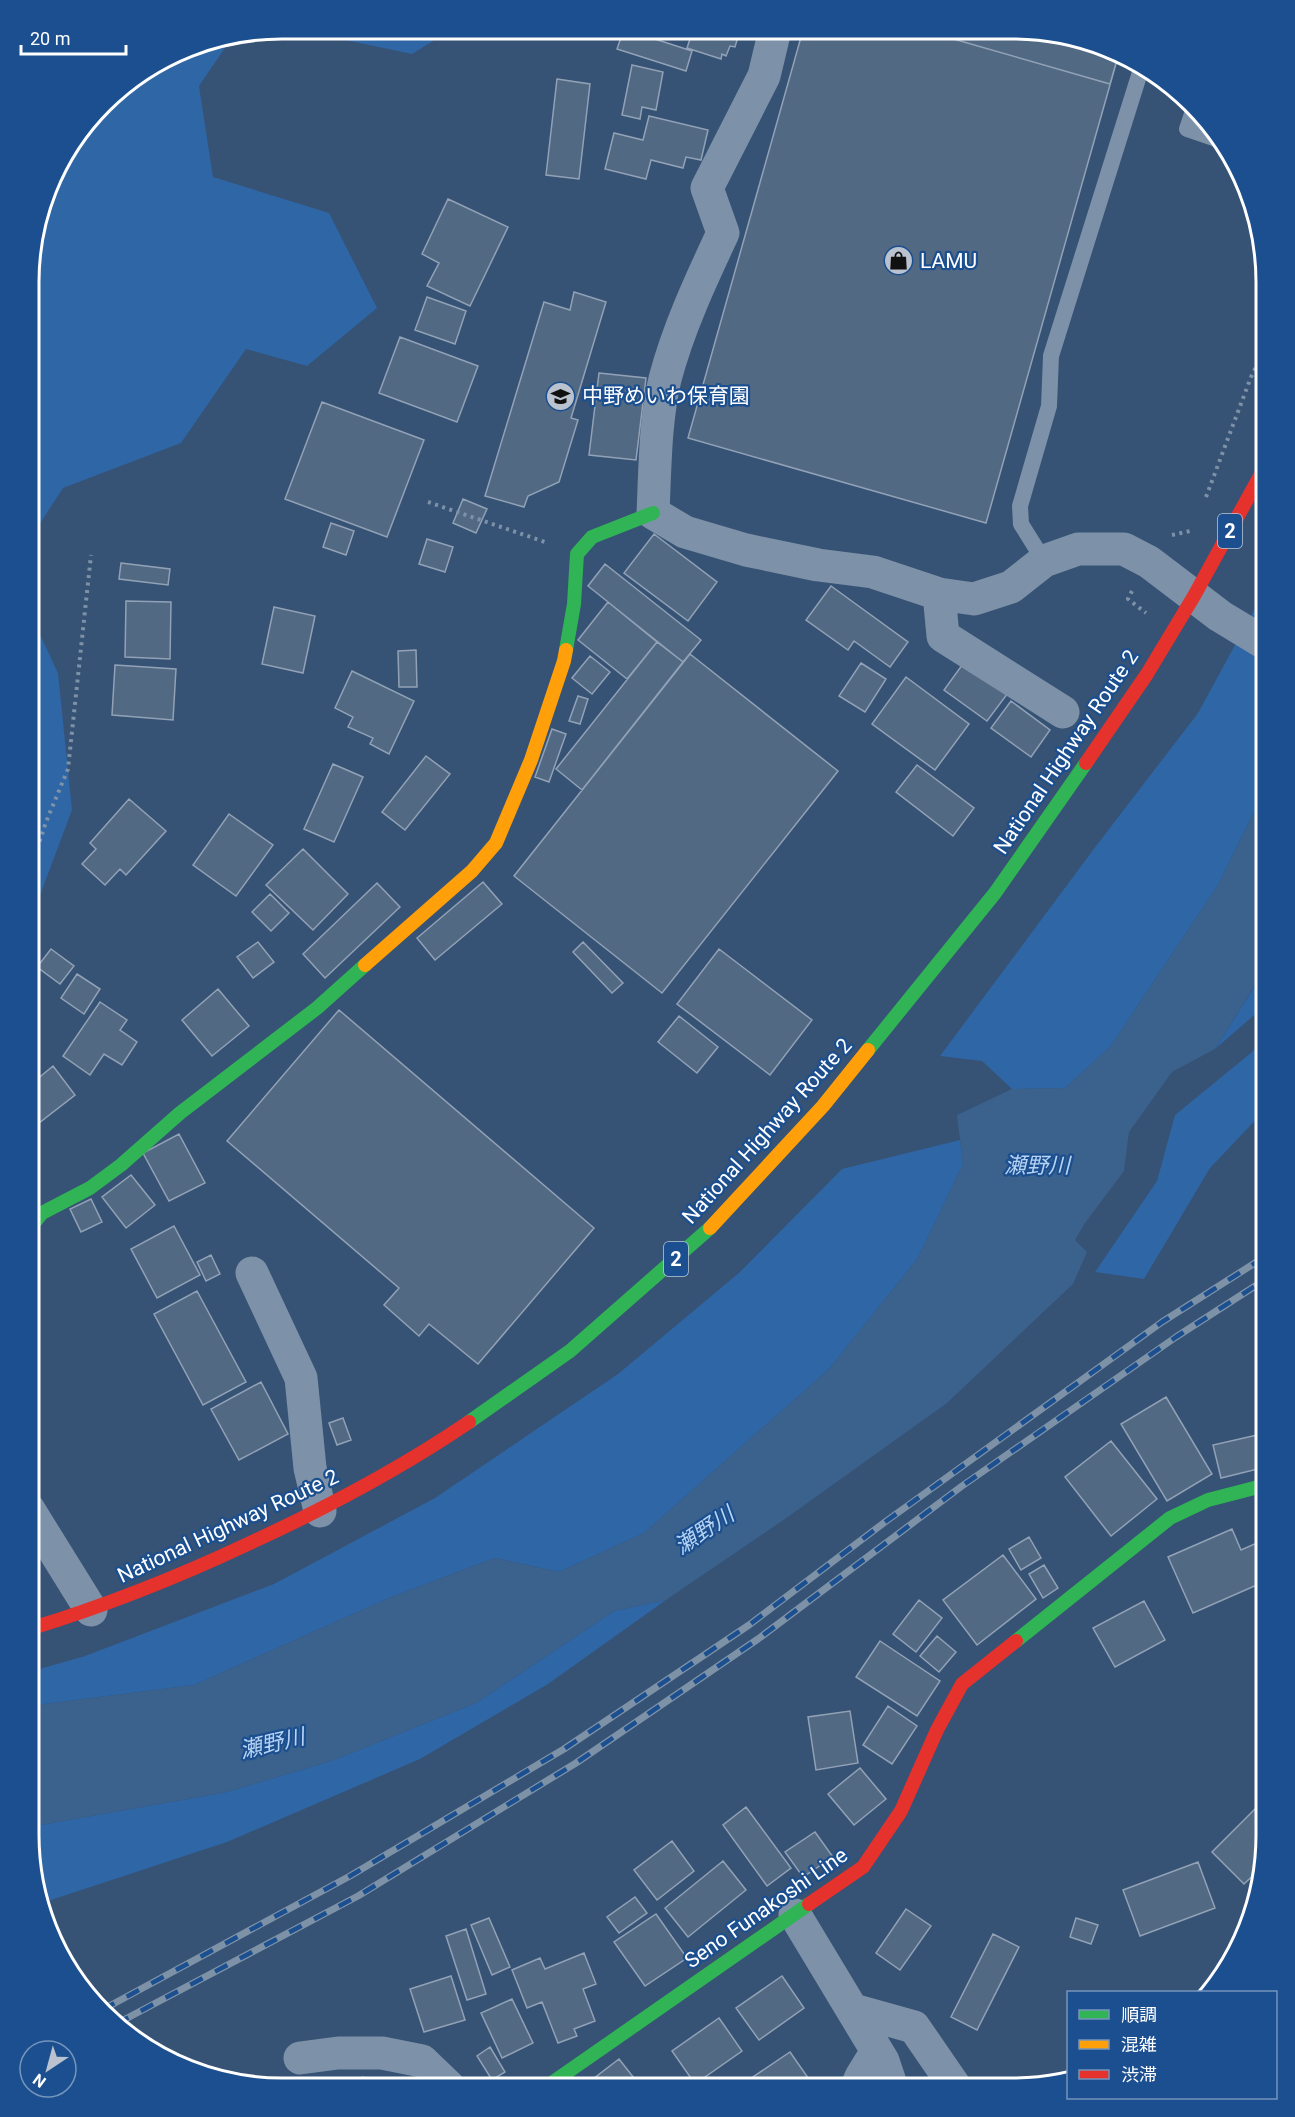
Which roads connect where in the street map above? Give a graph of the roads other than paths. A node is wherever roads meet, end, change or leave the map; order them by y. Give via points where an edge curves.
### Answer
1 (773, 39) edge
2 (1139, 75) edge
3 (1191, 117) edge
4 (1207, 136) edge
5 (1256, 483) edge
6 (653, 513) junction
7 (1044, 561) junction
8 (939, 594) junction
9 (1194, 597) junction
10 (1256, 639) edge
11 (1063, 712) dead end
12 (39, 1217) edge
13 (252, 1273) dead end
14 (1256, 1488) edge
15 (320, 1511) junction
16 (39, 1526) edge
17 (91, 1610) junction
18 (39, 1626) edge
19 (795, 1915) junction
20 (853, 2010) junction
21 (877, 2051) junction
22 (300, 2058) dead end
23 (440, 2078) edge
24 (559, 2078) edge
25 (861, 2078) edge
26 (889, 2078) edge
27 (949, 2078) edge

1 - 6 street via 764,76 707,188 723,233 693,299 665,380
2 - 7 lane via 1051,356 1049,406 1020,506 1021,524
3 - 4 lane via 1187,129
5 - 9 main road, National Highway Route 2 / 2
6 - 8 street via 685,532 746,550 873,572
6 - 12 main road via 591,537 576,554 574,604 564,661 531,760 496,843 472,871 317,1008 180,1113 121,1165
7 - 8 street via 1011,587 974,599
7 - 9 street via 1078,549 1124,549 1149,562
8 - 11 street via 943,636
9 - 10 street
9 - 15 main road, National Highway Route 2 / 2 via 1147,674 995,893 823,1106 714,1225 570,1351 435,1445
13 - 15 street via 301,1378 310,1468
14 - 19 main road, Seno Funakoshi Line via 1208,1500 1170,1518 962,1684 902,1811 863,1867
15 - 17 main road, National Highway Route 2 / 2 via 181,1575
16 - 17 street
17 - 18 main road, National Highway Route 2 / 2
19 - 20 street
19 - 24 main road, Seno Funakoshi Line
20 - 21 street
20 - 27 street via 914,2026
21 - 25 street
21 - 26 street
22 - 23 street via 382,2053 422,2061

